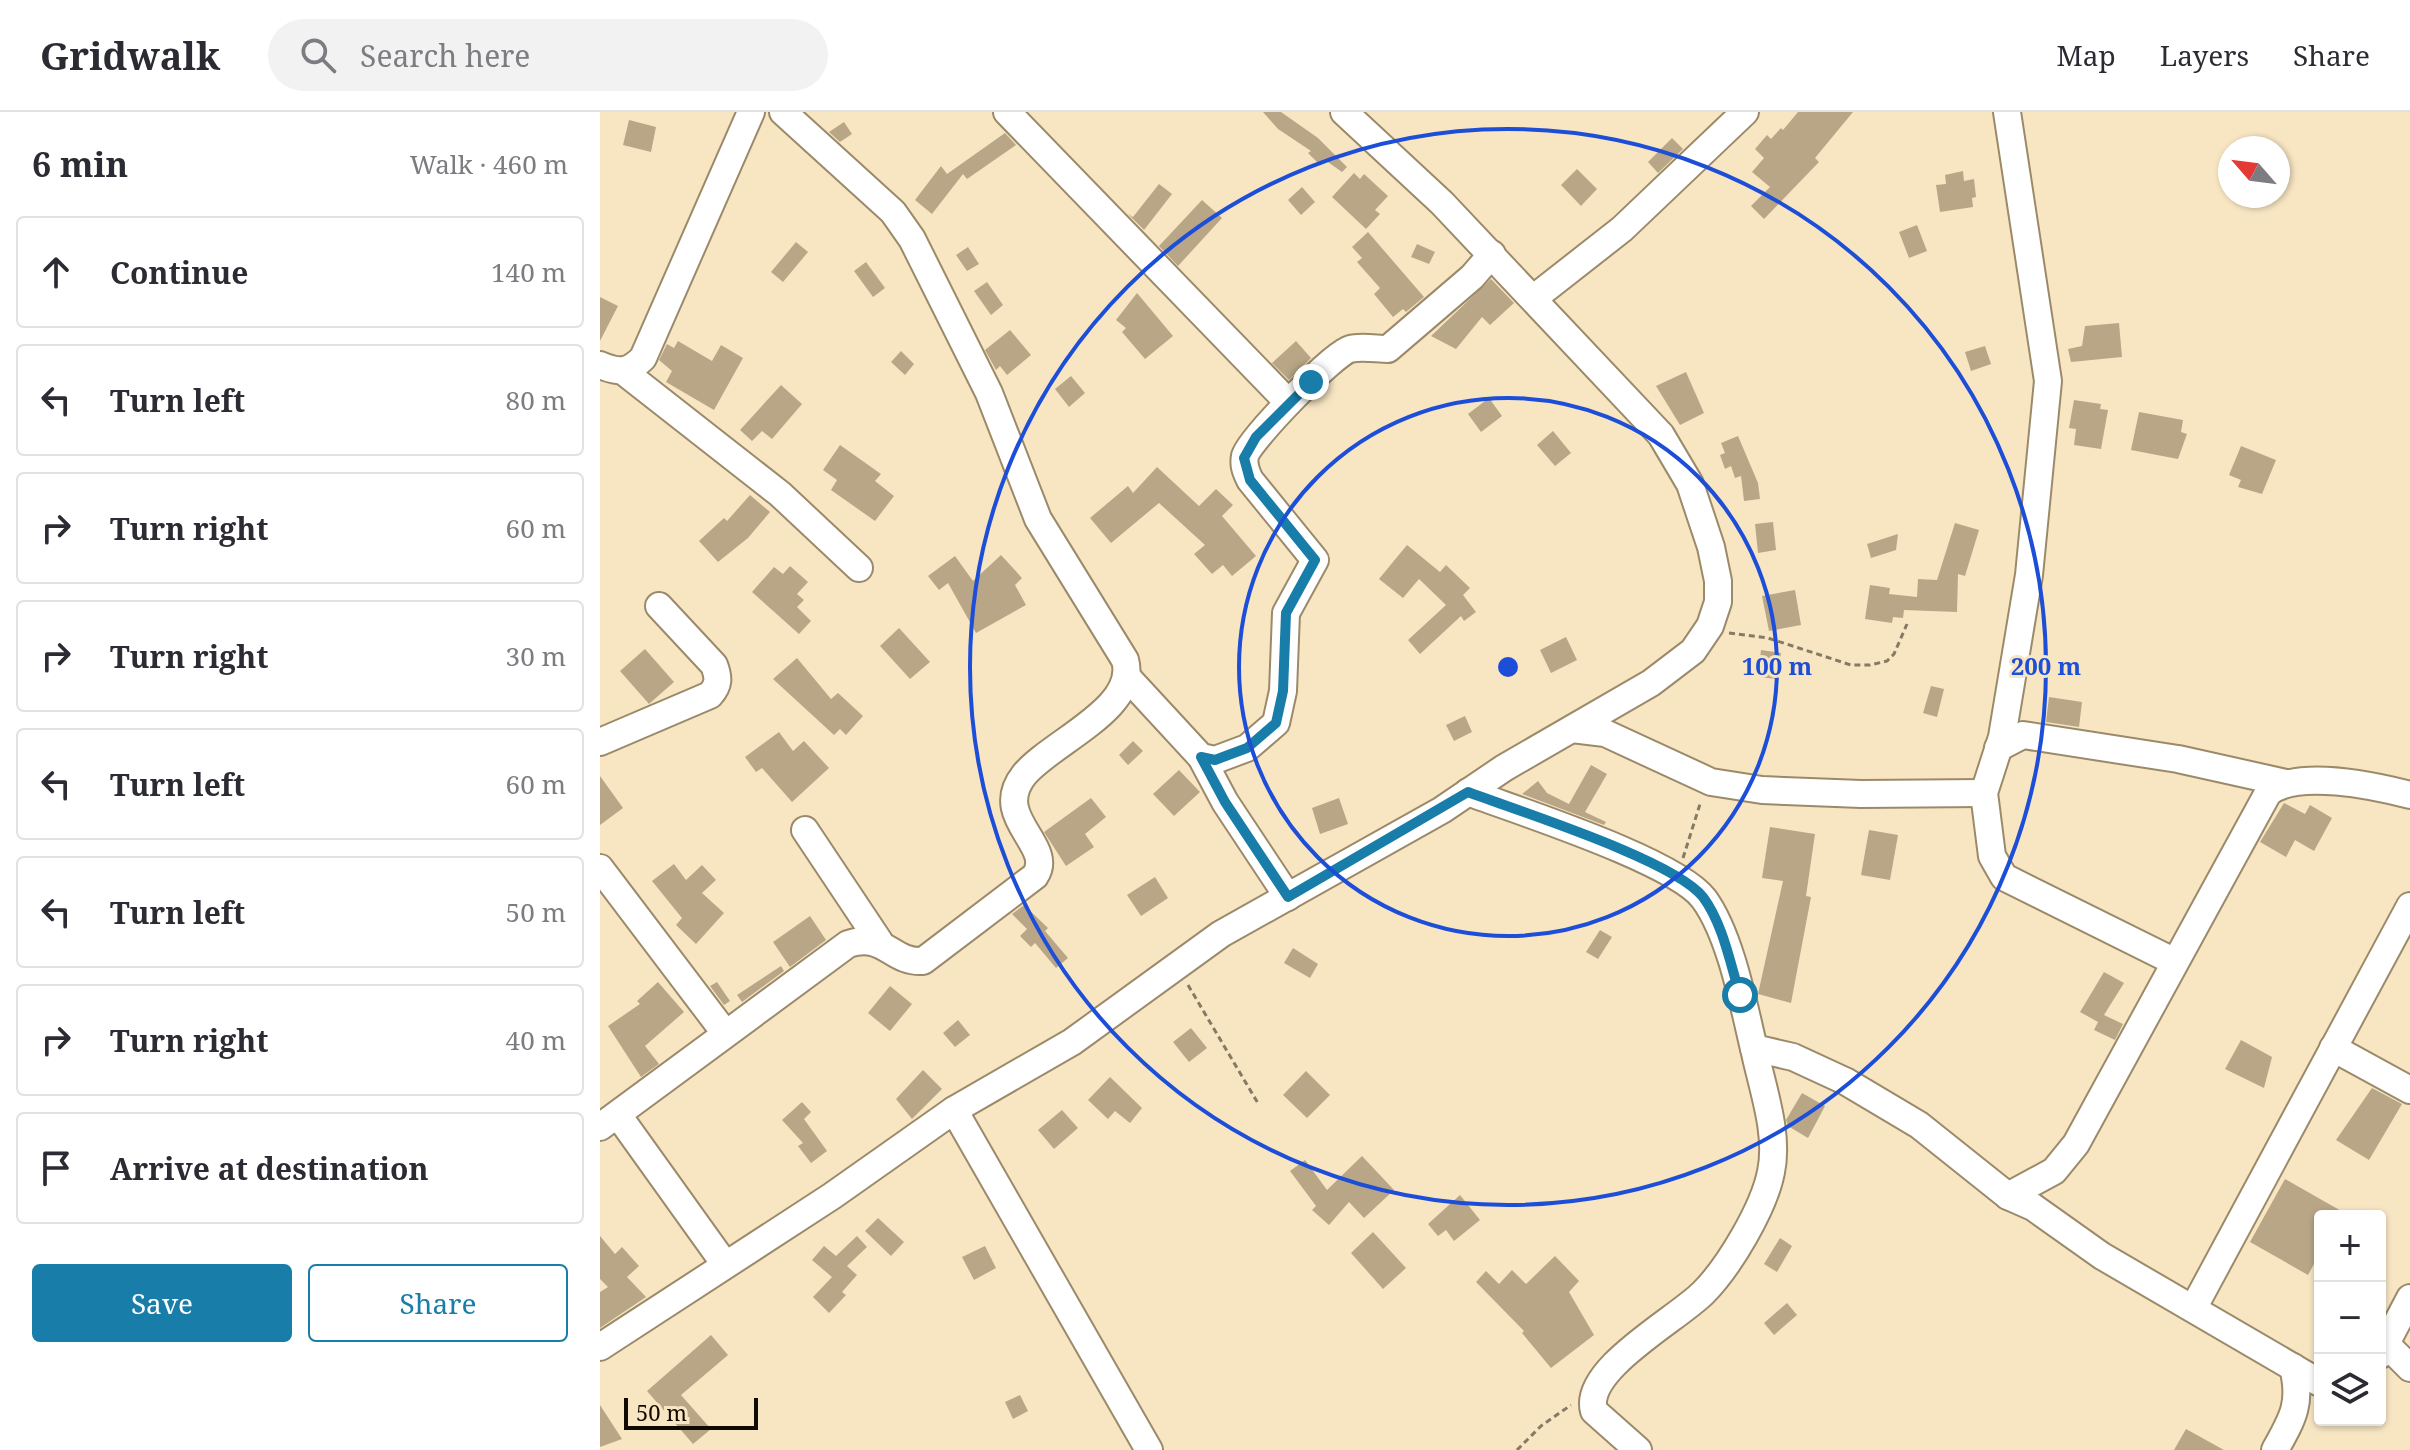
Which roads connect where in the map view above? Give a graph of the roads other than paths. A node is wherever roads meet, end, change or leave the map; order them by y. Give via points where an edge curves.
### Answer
1 (751, 112) edge
2 (783, 112) edge
3 (1007, 112) edge
4 (1344, 112) edge
5 (1745, 112) edge
6 (2007, 112) edge
7 (1492, 254) junction
8 (1534, 298) junction
9 (611, 368) edge
10 (1288, 402) junction
11 (859, 568) dead end
12 (659, 606) dead end
13 (1128, 678) junction
14 (1572, 729) junction
15 (600, 742) edge
16 (1998, 748) junction
17 (1201, 757) junction
18 (2286, 783) junction
19 (1468, 792) junction
20 (1984, 793) junction
21 (2410, 795) edge
22 (805, 830) dead end
23 (600, 868) edge
24 (1288, 897) junction
25 (2410, 906) edge
26 (879, 941) junction
27 (2175, 962) junction
28 (725, 1033) junction
29 (1754, 1048) junction
30 (2333, 1048) junction
31 (2410, 1090) edge
32 (954, 1110) junction
33 (609, 1121) edge
34 (2008, 1196) junction
35 (724, 1263) junction
36 (2410, 1298) edge
37 (2194, 1307) junction
38 (2386, 1344) edge
39 (600, 1347) edge
40 (2386, 1352) edge
41 (2293, 1367) junction
42 (2410, 1368) edge
43 (2314, 1379) edge
44 (1149, 1450) edge
45 (1638, 1450) edge
46 (2275, 1450) edge

1 - 9 street via 643,358 633,368
2 - 13 street via 893,212 912,239 989,393 1038,519 1125,660
3 - 10 street
4 - 7 street
5 - 8 street via 1622,229
6 - 16 street via 2048,381 2029,575
7 - 8 street
7 - 10 street via 1388,349 1349,348
8 - 14 street via 1661,435 1678,461 1700,510 1718,581 1710,626 1693,651
9 - 11 street via 780,494
10 - 17 street via 1244,458 1250,480 1315,560 1286,613 1283,691 1276,723 1247,748 1215,760
12 - 15 street via 714,665 717,688
13 - 17 street
13 - 26 street via 1117,700 1041,759 1017,788 1016,817 1041,856 1035,876 923,961 901,957
14 - 19 street
14 - 20 street via 1605,733 1703,779 1762,790
16 - 18 street via 2023,735 2178,759
16 - 20 street
17 - 24 street
18 - 21 street via 2344,783
18 - 27 street via 2268,793
19 - 24 street
19 - 29 street via 1588,837 1676,877 1701,895 1717,923
20 - 27 street via 1992,856 2004,877
22 - 26 street
23 - 28 street
24 - 32 street via 1221,934 1072,1042
25 - 30 street
26 - 28 street via 848,944
27 - 34 street via 2076,1144 2054,1171
28 - 33 street
29 - 34 street via 1793,1057 1845,1081 1919,1125
29 - 45 street via 1772,1137 1771,1173 1754,1216 1704,1292 1605,1372 1593,1390 1591,1401 1602,1420
30 - 31 street
30 - 37 street
32 - 35 street via 832,1196
32 - 44 street
33 - 35 street
34 - 37 street
35 - 39 street
36 - 38 street
37 - 41 street
40 - 42 street
41 - 43 street
41 - 46 street via 2299,1393

